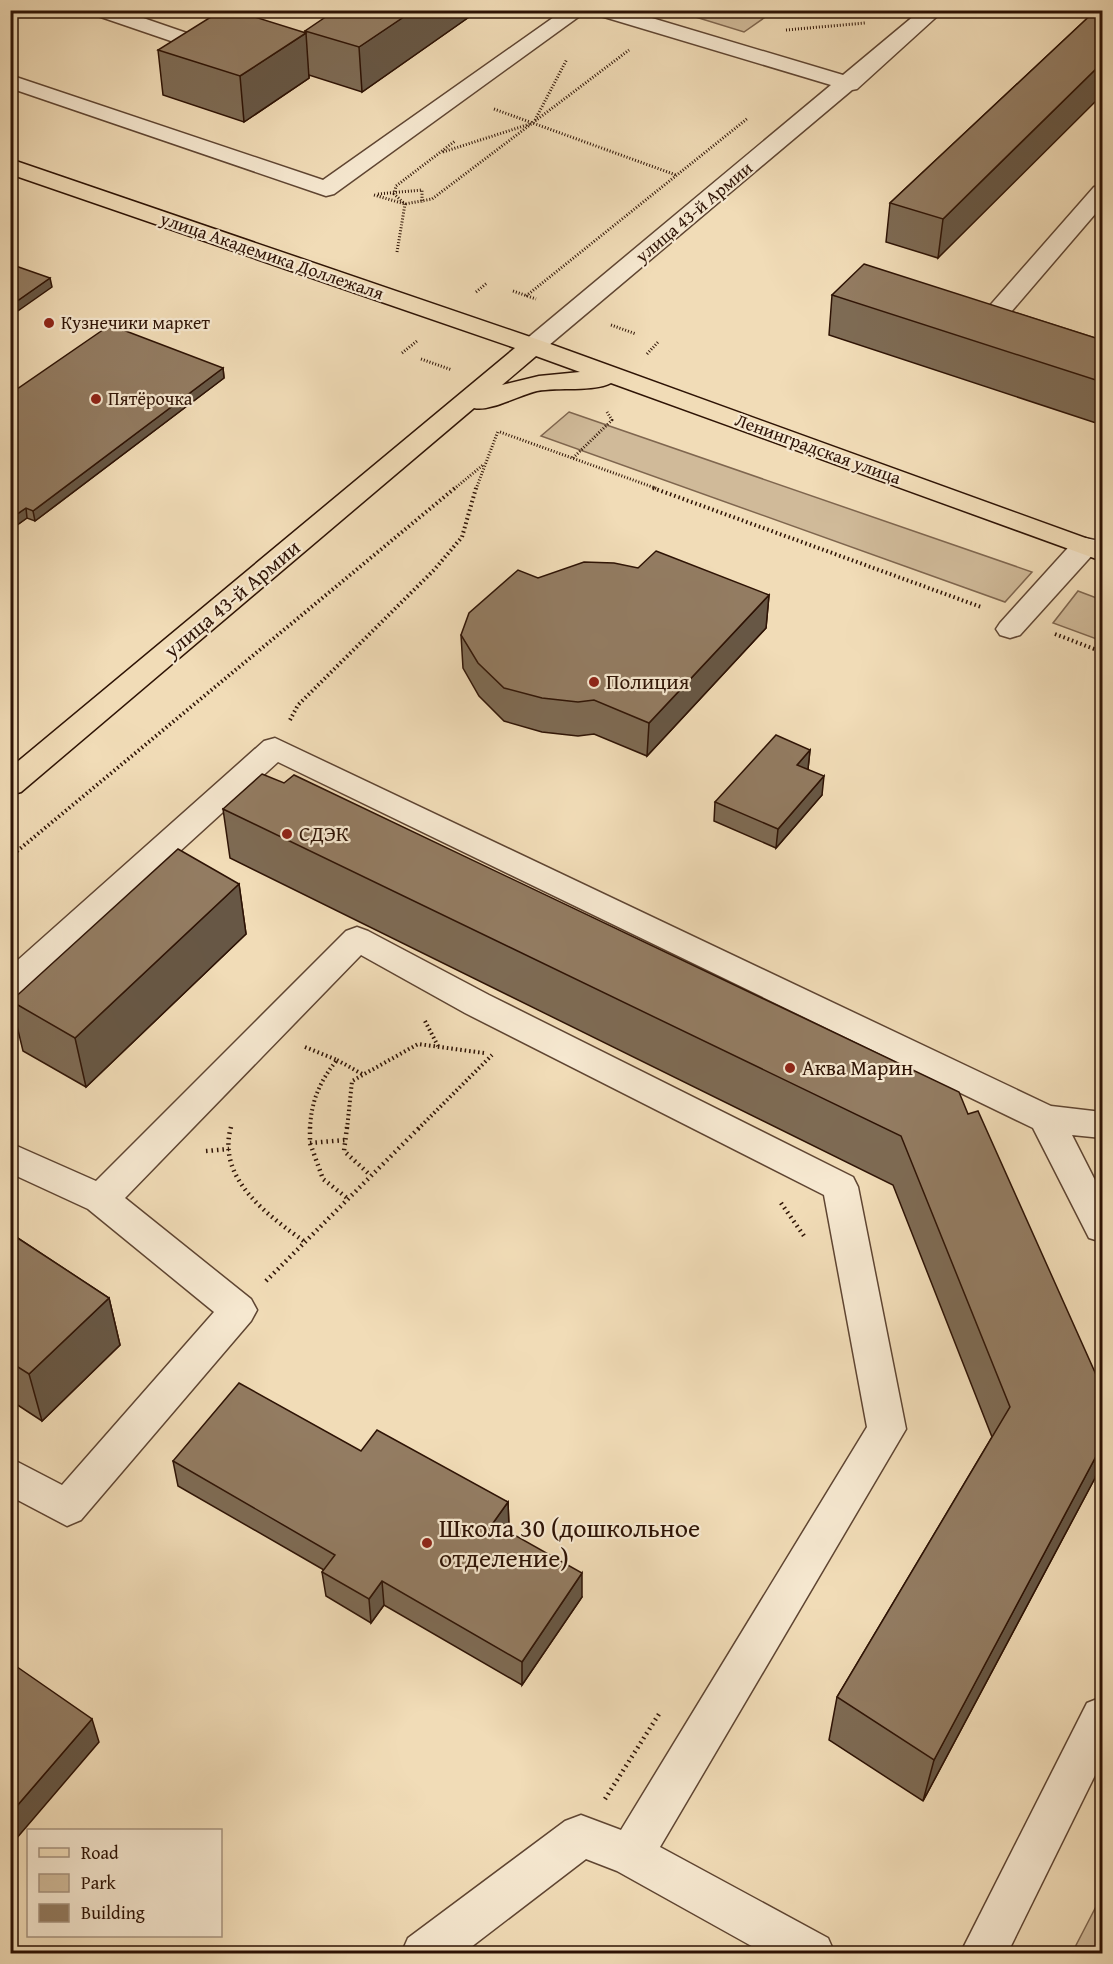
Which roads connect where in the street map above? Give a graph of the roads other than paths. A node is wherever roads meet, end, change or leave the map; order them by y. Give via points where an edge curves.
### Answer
1 (99, 10) edge
2 (578, 10) edge
3 (601, 10) edge
4 (934, 10) edge
5 (234, 33) edge
6 (10, 81) edge
7 (849, 84) junction
8 (10, 166) edge
9 (1102, 192) edge
10 (533, 346) junction
11 (1102, 349) edge
12 (624, 379) junction
13 (453, 414) junction
14 (1094, 549) edge
15 (1013, 625) road end
16 (10, 785) edge
17 (10, 986) edge
18 (1046, 1119) junction
19 (1102, 1125) edge
20 (10, 1157) edge
21 (101, 1199) junction
22 (1102, 1228) edge
23 (10, 1475) edge
24 (1102, 1717) edge
25 (631, 1855) junction
26 (424, 1953) edge
27 (812, 1953) edge
28 (982, 1953) edge

1 - 5 street via 209,48
2 - 6 street via 326,189
3 - 7 street
4 - 7 street, улица 43-й Армии
7 - 10 street, улица 43-й Армии
8 - 10 main road, улица Академика Доллежаля
9 - 11 street via 995,315
10 - 12 main road, Ленинградская улица
10 - 13 main road, улица 43-й Армии
12 - 13 main road, улица 43-й Армии via 537,382 506,390
12 - 14 main road, Ленинградская улица
13 - 16 main road, улица 43-й Армии
14 - 15 street
17 - 18 street via 275,748
18 - 19 street
18 - 22 street
20 - 21 street
21 - 23 street via 238,1310 67,1508
21 - 25 street via 357,939 477,1004 840,1187 887,1429
24 - 28 street
25 - 26 street via 581,1836
25 - 27 street

